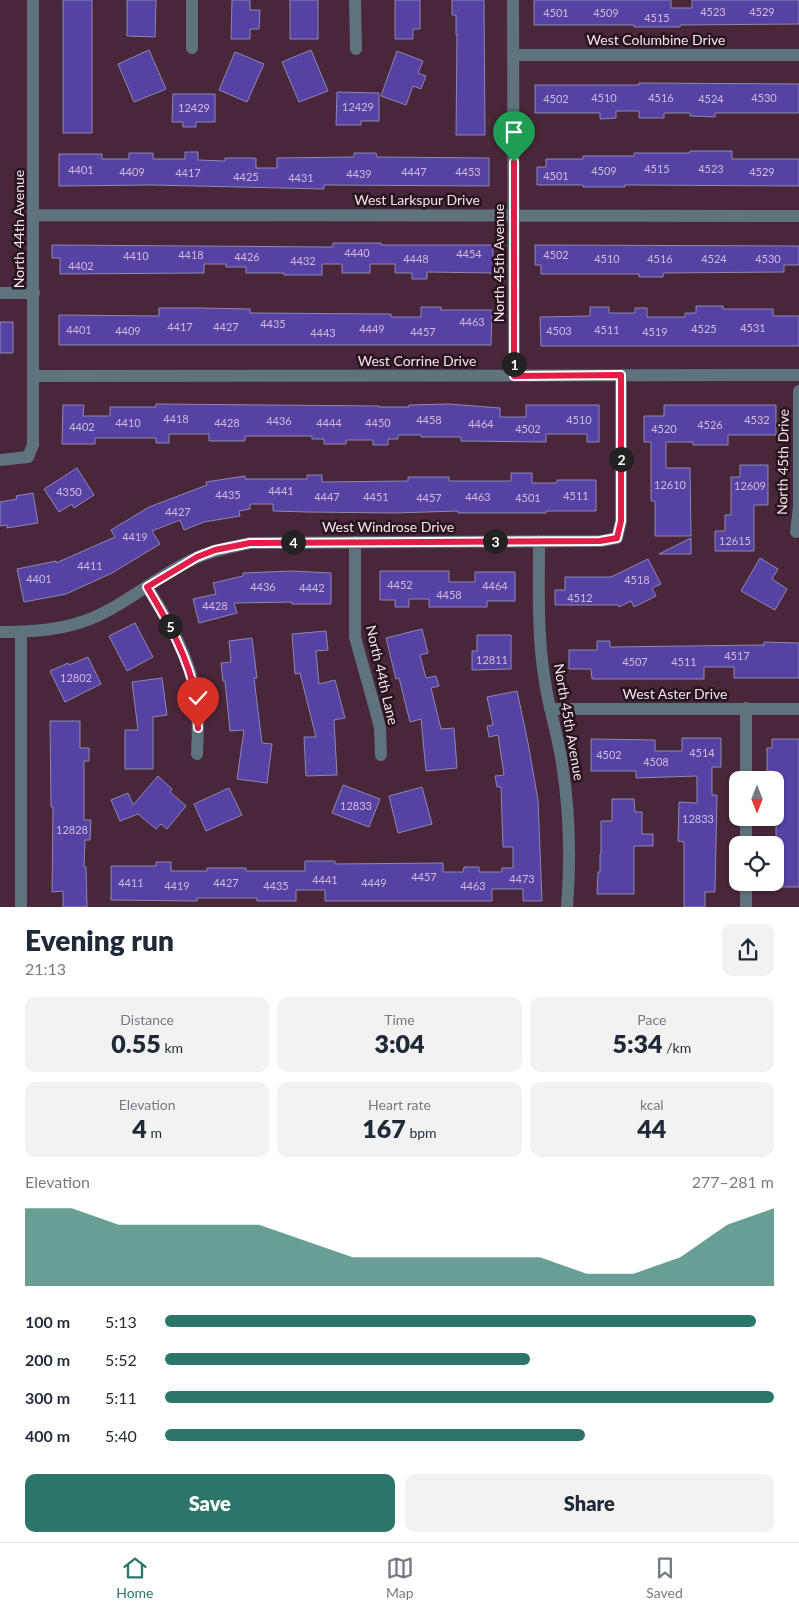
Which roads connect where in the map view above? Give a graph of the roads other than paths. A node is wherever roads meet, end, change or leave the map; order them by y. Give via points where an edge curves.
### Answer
1 (34, 0) edge
2 (192, 0) edge
3 (356, 0) edge
4 (514, 0) edge
5 (192, 48) dead end
6 (356, 49) dead end
7 (513, 55) junction
8 (799, 55) edge
9 (34, 215) junction
10 (514, 216) junction
11 (799, 216) edge
12 (0, 293) edge
13 (34, 293) junction
14 (621, 375) junction
15 (799, 375) edge
16 (34, 376) junction
17 (514, 376) junction
18 (799, 392) edge
19 (0, 460) edge
20 (796, 532) dead end
21 (539, 541) junction
22 (354, 542) junction
23 (147, 587) junction
24 (0, 632) edge
25 (22, 632) junction
26 (746, 708) junction
27 (799, 708) edge
28 (550, 709) junction
29 (197, 754) dead end
30 (381, 755) dead end
31 (746, 771) edge
32 (746, 891) edge
33 (21, 907) edge
34 (567, 907) edge
35 (746, 907) edge

1 - 9 street, North 44th Avenue
2 - 5 street
3 - 6 street
4 - 7 street, North 45th Avenue
7 - 8 street, West Columbine Drive
7 - 10 street, North 45th Avenue
9 - 10 street, West Larkspur Drive
9 - 13 street, North 44th Avenue
10 - 11 street, West Larkspur Drive
10 - 17 street, North 45th Avenue
12 - 13 street
13 - 16 street, North 44th Avenue
14 - 15 street, West Corrine Drive
14 - 17 street, West Corrine Drive
14 - 21 street, West Windrose Drive via 621,521 617,538
16 - 17 street, West Corrine Drive
16 - 19 street, North 44th Avenue via 33,445 28,457
18 - 20 street, North 45th Drive
21 - 22 street, West Windrose Drive
21 - 28 street, North 45th Avenue via 539,634
22 - 23 street, West Windrose Drive via 232,546 197,557
22 - 30 street, North 44th Lane via 355,637 380,728
23 - 25 street, West Windrose Drive via 96,617 52,630
23 - 29 street via 185,657 196,698
24 - 25 street, West Windrose Drive
25 - 33 street
26 - 27 street, West Aster Drive
26 - 28 street, West Aster Drive
26 - 31 street
28 - 34 street, North 45th Avenue via 569,815
32 - 35 street

